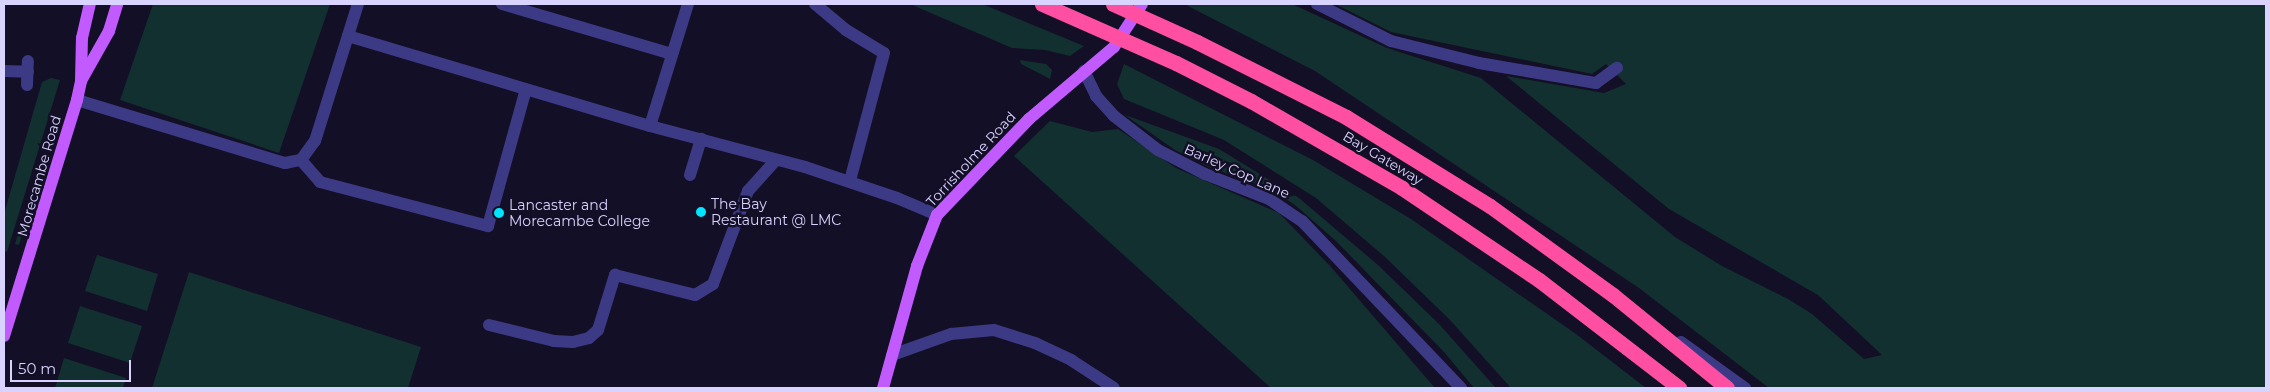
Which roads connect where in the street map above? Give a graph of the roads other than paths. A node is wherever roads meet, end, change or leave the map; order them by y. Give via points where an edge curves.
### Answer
1 (81, 4) edge
2 (90, 4) edge
3 (117, 4) edge
4 (358, 4) edge
5 (502, 4) edge
6 (688, 4) edge
7 (815, 4) edge
8 (1042, 4) edge
9 (1112, 4) edge
10 (1142, 4) edge
11 (1317, 4) edge
12 (348, 36) junction
13 (82, 38) junction
14 (672, 54) junction
15 (1090, 67) junction
16 (1617, 68) dead end
17 (4, 71) edge
18 (28, 73) dead end
19 (81, 81) junction
20 (526, 89) junction
21 (77, 100) junction
22 (650, 126) junction
23 (701, 139) junction
24 (301, 160) junction
25 (776, 160) junction
26 (690, 174) dead end
27 (850, 182) junction
28 (937, 216) junction
29 (1613, 295) junction
30 (489, 325) dead end
31 (4, 336) edge
32 (892, 355) junction
33 (883, 388) edge
34 (1114, 388) edge
35 (1461, 388) edge
36 (1679, 388) edge
37 (1728, 388) edge
38 (1744, 388) edge

1 - 13 main road
2 - 13 main road, Morecambe Road
3 - 19 main road, Morecambe Road via 109,31
4 - 12 street
5 - 14 street
6 - 14 street
7 - 27 street via 846,30 884,53
8 - 36 highway, Bay Gateway, bridge via 1260,106 1402,188 1539,280
9 - 29 highway, Bay Gateway, bridge via 1197,42 1346,117 1490,206
10 - 15 main road, Torrisholme Road via 1114,47
11 - 16 street via 1391,40 1479,63 1596,83
12 - 20 street
12 - 24 street via 315,141
13 - 19 main road, Morecambe Road
14 - 22 street
15 - 28 main road, Torrisholme Road via 1028,119
15 - 35 street, Barley Cop Lane via 1096,96 1114,116 1158,150 1206,174 1269,199 1302,221
17 - 18 street
19 - 21 main road, Morecambe Road
20 - 22 street
20 - 24 street via 488,226 320,182
21 - 24 street via 285,163
21 - 31 main road, Morecambe Road
22 - 23 street
23 - 25 street
23 - 26 street
25 - 27 street
25 - 30 street via 748,191 713,284 695,295 615,275 598,330 589,338 573,342 554,341
27 - 28 street
28 - 32 main road, Torrisholme Road via 917,266
29 - 37 highway, Bay Gateway
29 - 38 street
32 - 33 main road, Torrisholme Road
32 - 34 street via 951,334 994,330 1034,342 1072,360

